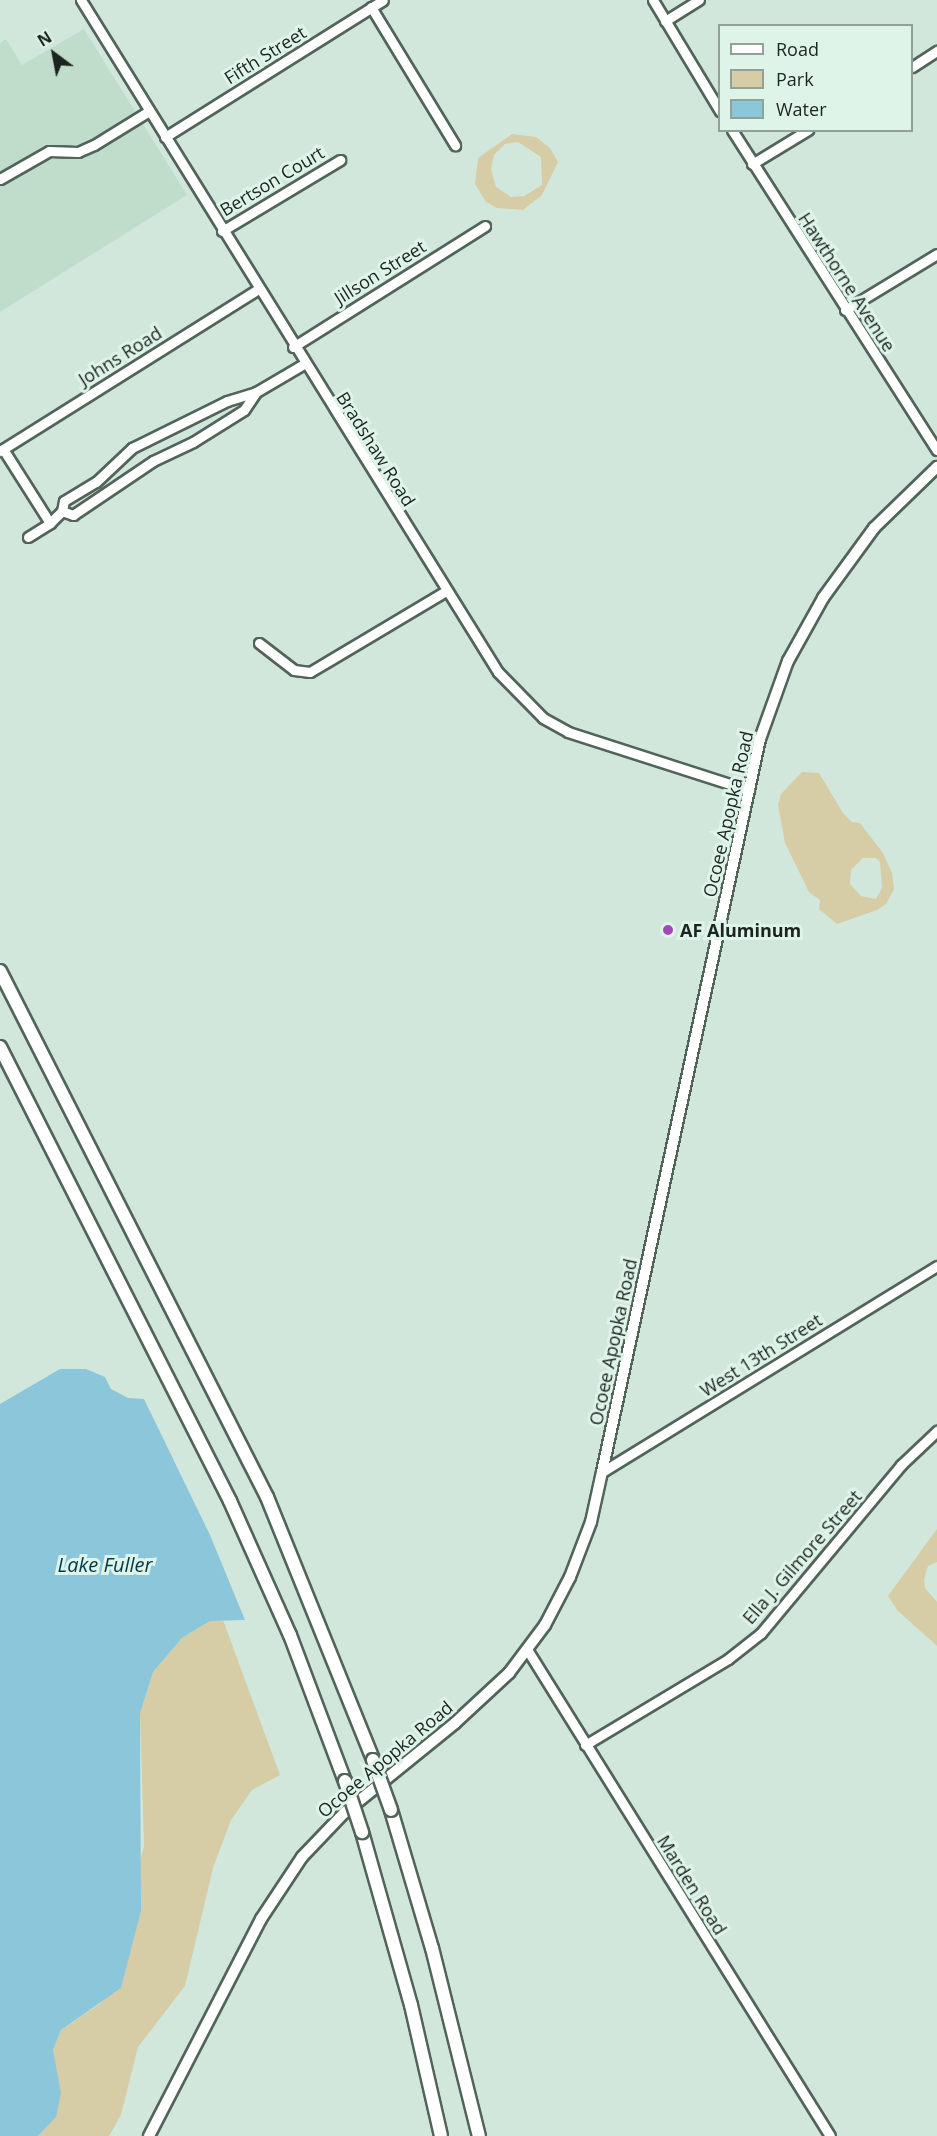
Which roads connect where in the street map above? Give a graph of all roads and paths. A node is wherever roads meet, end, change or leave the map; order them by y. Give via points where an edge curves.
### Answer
1 (81, 0) edge
2 (383, 0) edge
3 (653, 0) edge
4 (699, 0) edge
5 (371, 7) junction
6 (665, 21) junction
7 (937, 51) edge
8 (913, 66) edge
9 (718, 108) edge
10 (149, 111) junction
11 (733, 132) edge
12 (805, 132) edge
13 (165, 137) junction
14 (455, 145) dead end
15 (340, 160) dead end
16 (752, 164) junction
17 (0, 179) edge
18 (485, 226) dead end
19 (222, 231) junction
20 (937, 254) edge
21 (258, 290) junction
22 (846, 310) junction
23 (293, 346) junction
24 (304, 364) junction
25 (256, 392) junction
26 (2, 450) edge
27 (937, 450) edge
28 (937, 467) edge
29 (62, 511) junction
30 (50, 523) junction
31 (28, 537) dead end
32 (446, 591) junction
33 (259, 643) dead end
34 (749, 790) junction
35 (0, 971) edge
36 (0, 1047) edge
37 (937, 1266) edge
38 (937, 1431) edge
39 (602, 1473) junction
40 (528, 1651) junction
41 (585, 1745) junction
42 (149, 2136) edge
43 (442, 2136) edge
44 (479, 2136) edge
45 (830, 2136) edge

1 - 10 street, Bradshaw Road
2 - 5 street, Fifth Street
3 - 6 street
4 - 6 street
5 - 13 street, Fifth Street
5 - 14 street
6 - 9 street
7 - 8 street
10 - 13 street, Bradshaw Road
10 - 17 street via 94,145 78,152 49,151
11 - 16 street, Hawthorne Avenue
12 - 16 street
13 - 19 street, Bradshaw Road
15 - 19 street, Bertson Court
16 - 22 street, Hawthorne Avenue
18 - 23 street, Jillson Street
19 - 21 street, Bradshaw Road
20 - 22 street
21 - 23 street, Bradshaw Road
21 - 26 street, Johns Road
22 - 27 street, Hawthorne Avenue
23 - 24 street, Bradshaw Road
24 - 25 street
24 - 32 street, Bradshaw Road
25 - 29 street via 227,401 132,448 96,482 64,501
25 - 29 street via 244,410 193,442 153,461 73,515
26 - 30 street
28 - 34 main road, Ocoee Apopka Road via 874,528 823,598 788,661 760,739
29 - 30 street
30 - 31 street
32 - 33 street via 310,672 294,670
32 - 34 street, Bradshaw Road via 498,672 543,718 568,732
34 - 39 main road, Ocoee Apopka Road
35 - 44 highway, bridge via 267,1497 391,1810 432,1948
36 - 43 highway, bridge via 230,1501 290,1635 362,1832
37 - 39 street, West 13th Street
38 - 41 street, Ella J. Gilmore Street via 901,1465 761,1633 728,1659
39 - 40 main road, Ocoee Apopka Road via 579,1557 556,1606
40 - 41 street, Marden Road
40 - 42 main road, Ocoee Apopka Road via 483,1700 344,1813 302,1857 261,1919
41 - 45 street, Marden Road

